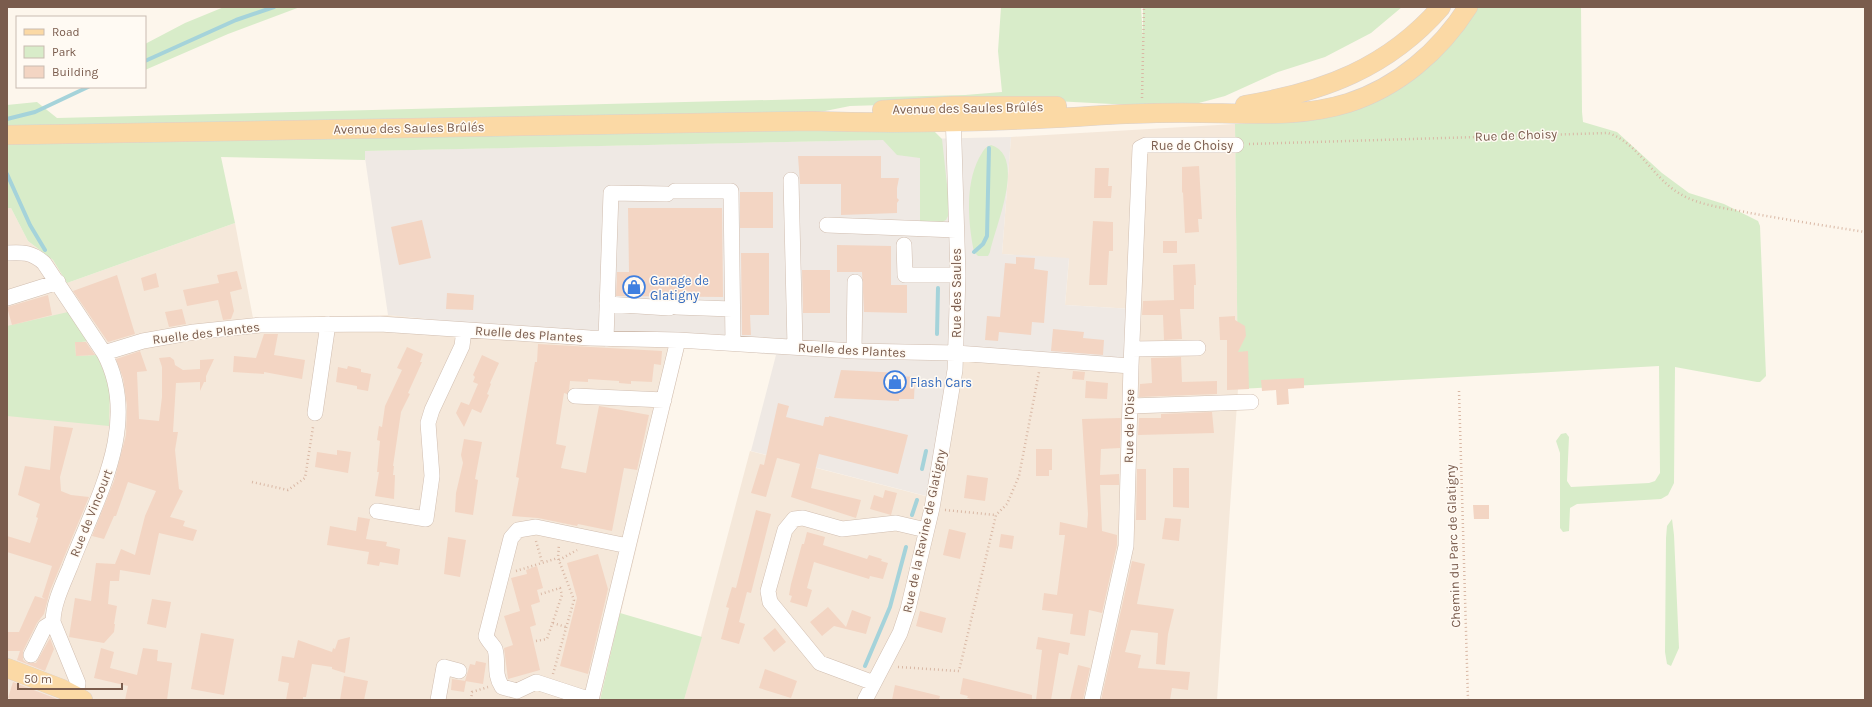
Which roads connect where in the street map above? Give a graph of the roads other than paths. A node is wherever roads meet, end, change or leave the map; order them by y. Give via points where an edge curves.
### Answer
1 (1441, 7) edge
2 (1468, 7) edge
3 (1201, 113) junction
4 (953, 114) junction
5 (7, 135) edge
6 (1236, 145) road end
7 (1140, 148) joint
8 (791, 180) dead end
9 (828, 225) dead end
10 (956, 230) junction
11 (904, 245) dead end
12 (7, 253) edge
13 (958, 275) junction
14 (58, 282) junction
15 (855, 282) dead end
16 (7, 298) edge
17 (607, 304) junction
18 (732, 309) junction
19 (328, 324) junction
20 (464, 330) junction
21 (606, 339) junction
22 (678, 340) junction
23 (733, 344) junction
24 (795, 346) junction
25 (1198, 348) dead end
26 (1132, 349) junction
27 (854, 351) junction
28 (956, 353) junction
29 (104, 354) junction
30 (1131, 366) junction
31 (575, 396) dead end
32 (664, 400) junction
33 (1251, 402) dead end
34 (1130, 406) junction
35 (315, 413) road end
36 (377, 511) dead end
37 (926, 530) junction
38 (628, 546) junction
39 (53, 622) junction
40 (31, 655) dead end
41 (7, 668) edge
42 (459, 670) dead end
43 (874, 683) junction
44 (70, 696) edge
45 (438, 700) edge
46 (591, 700) edge
47 (865, 700) edge
48 (1092, 700) edge

1 - 3 main road via 1418,31 1392,52 1333,84 1294,96
2 - 3 main road via 1446,37 1421,62 1388,85 1362,98 1322,110 1296,114
3 - 4 main road, Avenue des Saules Brûlés via 1132,114 1058,106
4 - 5 main road, Avenue des Saules Brûlés via 860,122
4 - 10 street, Rue des Saules
6 - 7 street, Rue de Choisy via 1146,145
7 - 26 street, Rue de l'Oise
8 - 24 street
9 - 10 street
10 - 13 street, Rue des Saules
11 - 13 street via 906,276
12 - 14 street, Rue de Vincourt via 21,252 34,255 44,263
13 - 28 street, Rue des Saules
14 - 16 street
14 - 29 street, Rue de Vincourt
15 - 27 street
17 - 18 street
17 - 18 street via 611,193 731,191
17 - 21 street
18 - 23 street
19 - 20 street, Ruelle des Plantes via 380,324
19 - 29 street, Ruelle des Plantes via 260,325 194,332 143,341
19 - 35 street
20 - 21 street, Ruelle des Plantes
20 - 36 street via 462,346 428,423 432,476 426,519
21 - 22 street, Ruelle des Plantes
22 - 23 street, Ruelle des Plantes
22 - 32 street
23 - 24 street, Ruelle des Plantes
24 - 27 street, Ruelle des Plantes
25 - 26 street
26 - 30 street, Rue de l'Oise
27 - 28 street, Ruelle des Plantes
28 - 30 street, Rue des Saules
28 - 37 street, Rue de la Ravine de Glatigny via 932,508
29 - 39 street, Rue de Vincourt via 116,385 117,428 114,448 104,486 65,578
30 - 34 street, Rue de l'Oise
31 - 32 street
32 - 38 street
33 - 34 street
34 - 48 street, Rue de l'Oise via 1126,546
37 - 43 street, Rue de la Ravine de Glatigny via 904,622
37 - 43 street via 896,523 842,529 803,518 794,519 785,530 768,591 770,602 820,663
38 - 46 street
38 - 46 street via 536,527 518,530 511,538 486,636 495,648 497,678 502,687 517,691 536,682
39 - 40 street via 44,627
39 - 44 street via 78,683
41 - 44 main road
42 - 45 street via 444,667
43 - 47 street, Rue de la Ravine de Glatigny

